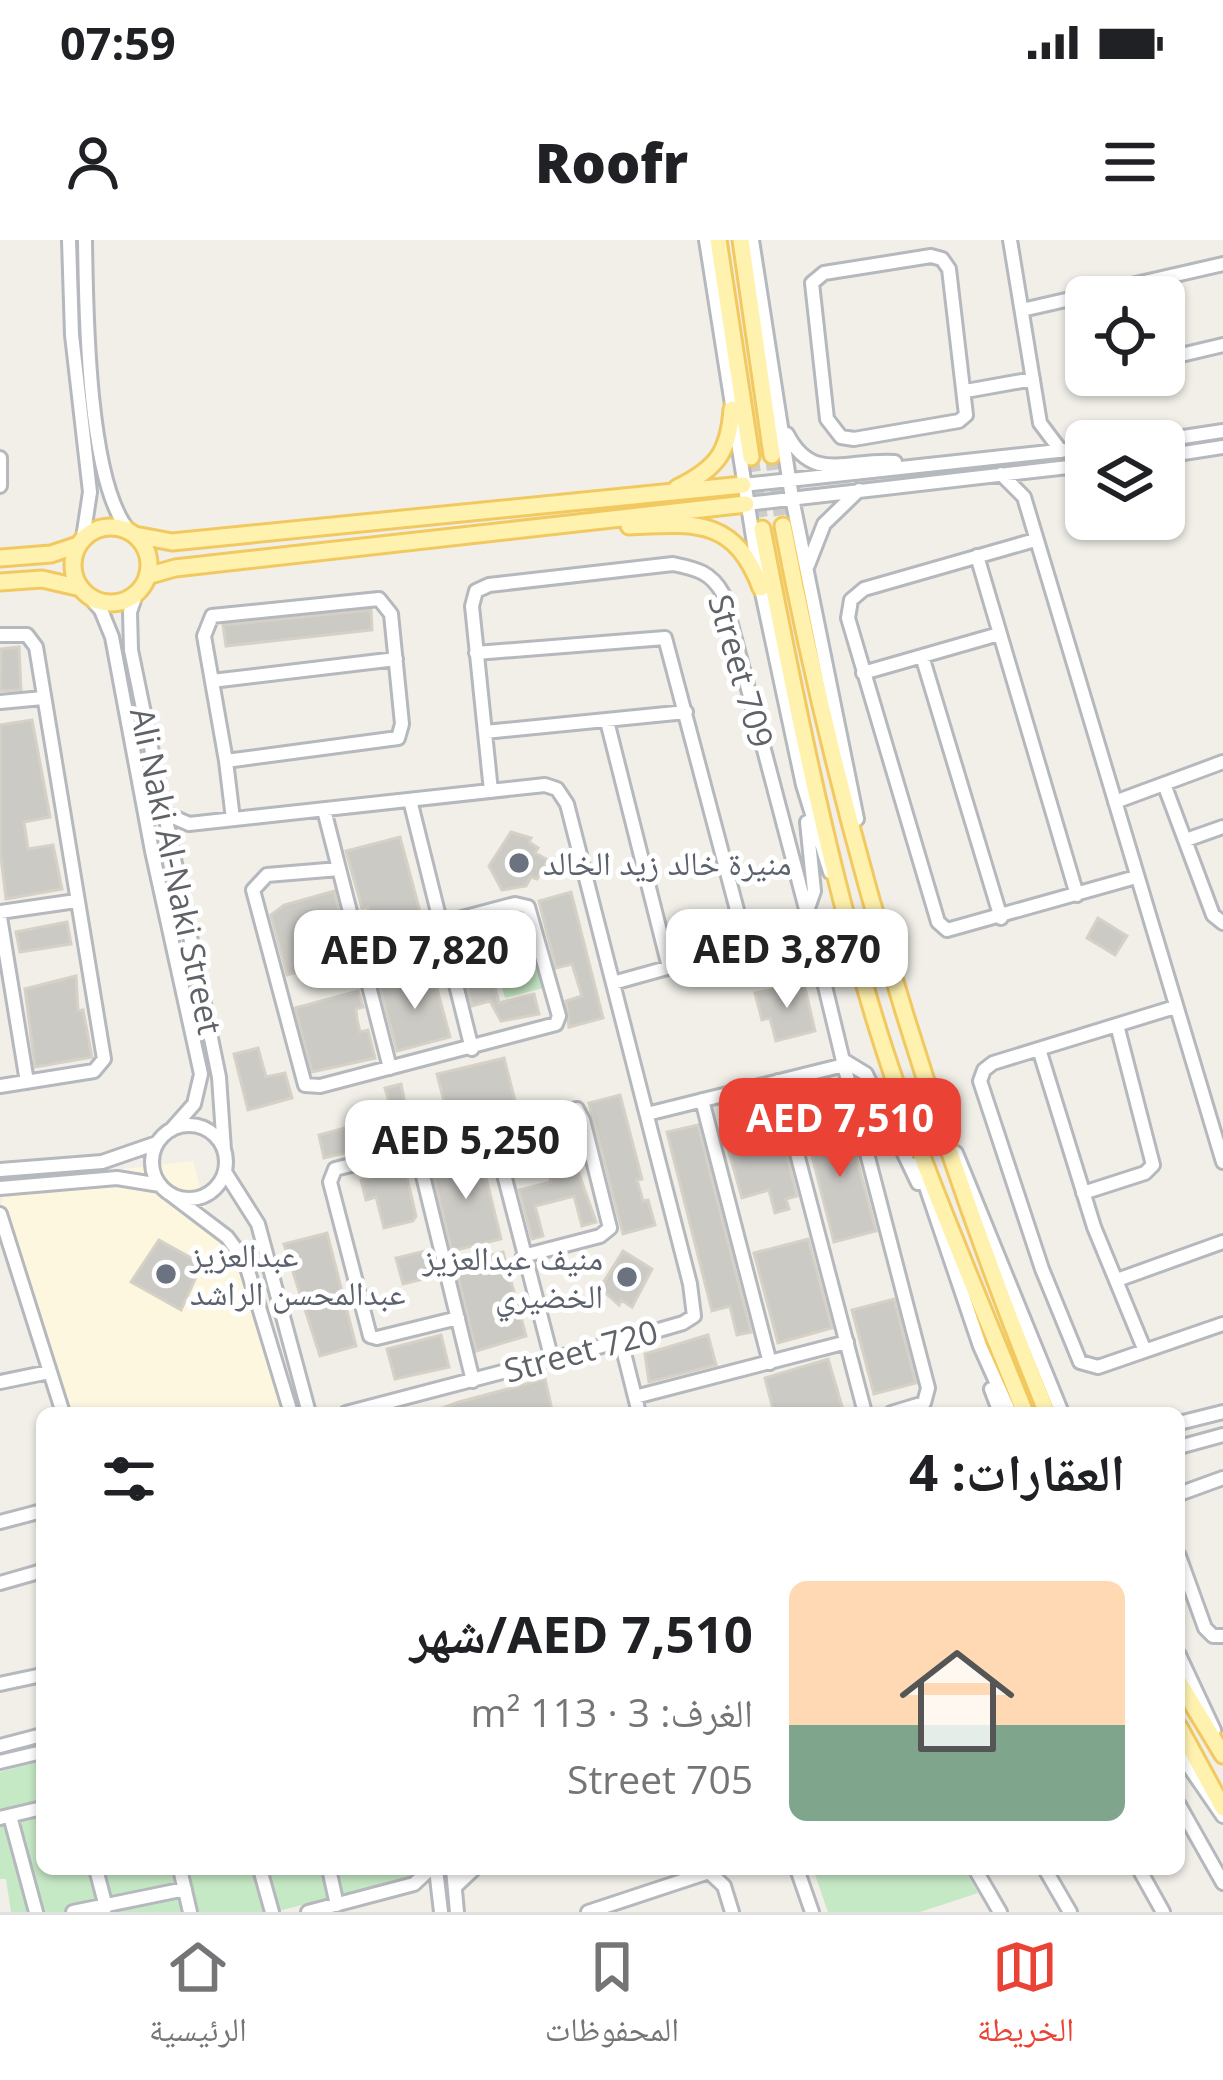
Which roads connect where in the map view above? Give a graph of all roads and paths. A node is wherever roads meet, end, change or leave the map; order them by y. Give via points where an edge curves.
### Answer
1 (69, 240) edge
2 (85, 240) edge
3 (706, 240) edge
4 (718, 240) edge
5 (741, 240) edge
6 (752, 240) edge
7 (1010, 240) edge
8 (1223, 264) edge
9 (1171, 276) edge
10 (1065, 300) edge
11 (1022, 310) junction
12 (1223, 345) edge
13 (1185, 354) edge
14 (1033, 379) junction
15 (966, 391) junction
16 (732, 409) junction
17 (780, 420) junction
18 (1040, 423) junction
19 (1223, 431) edge
20 (1185, 437) edge
21 (1223, 447) edge
22 (1061, 451) junction
23 (1065, 451) edge
24 (1185, 453) edge
25 (1026, 454) junction
26 (772, 455) tunnel mouth
27 (751, 457) tunnel mouth
28 (0, 458) edge
29 (914, 466) junction
30 (1065, 466) edge
31 (1042, 469) junction
32 (1001, 474) junction
33 (790, 480) junction
34 (743, 485) junction
35 (0, 486) edge
36 (861, 489) junction
37 (664, 494) junction
38 (793, 497) junction
39 (1024, 497) junction
40 (746, 504) junction
41 (578, 521) junction
42 (783, 526) tunnel mouth
43 (762, 529) tunnel mouth
44 (132, 533) junction
45 (1035, 540) junction
46 (80, 542) junction
47 (977, 556) junction
48 (0, 559) edge
49 (807, 572) junction
50 (147, 576) junction
51 (0, 583) edge
52 (761, 588) junction
53 (84, 592) junction
54 (136, 594) junction
55 (999, 634) junction
56 (0, 635) edge
57 (476, 652) junction
58 (922, 656) junction
59 (396, 659) junction
60 (863, 673) junction
61 (212, 681) junction
62 (44, 698) junction
63 (0, 702) edge
64 (686, 712) junction
65 (607, 721) junction
66 (485, 732) junction
67 (226, 761) junction
68 (1223, 762) edge
69 (1164, 784) junction
70 (803, 785) junction
71 (491, 791) junction
72 (410, 800) junction
73 (1114, 802) junction
74 (324, 810) junction
75 (162, 812) junction
76 (233, 819) junction
77 (190, 824) junction
78 (1223, 827) edge
79 (1186, 841) junction
80 (168, 845) junction
81 (339, 869) junction
82 (1136, 877) junction
83 (865, 880) junction
84 (838, 882) junction
85 (1077, 895) junction
86 (76, 901) junction
87 (807, 911) junction
88 (0, 915) edge
89 (1001, 918) junction
90 (1223, 923) edge
91 (440, 924) junction
92 (811, 928) junction
93 (746, 944) junction
94 (669, 967) junction
95 (614, 983) junction
96 (1175, 1007) junction
97 (1117, 1025) junction
98 (472, 1048) junction
99 (1039, 1049) junction
100 (390, 1068) junction
101 (845, 1068) junction
102 (27, 1082) junction
103 (778, 1082) junction
104 (0, 1086) edge
105 (900, 1093) junction
106 (702, 1100) junction
107 (647, 1114) junction
108 (937, 1120) junction
109 (492, 1128) junction
110 (171, 1130) junction
111 (158, 1142) junction
112 (416, 1147) junction
113 (224, 1150) junction
114 (1223, 1162) edge
115 (0, 1170) edge
116 (225, 1172) junction
117 (7, 1187) edge
118 (165, 1189) junction
119 (1082, 1193) junction
120 (928, 1197) junction
121 (0, 1201) edge
122 (0, 1214) edge
123 (1223, 1241) edge
124 (524, 1256) junction
125 (1117, 1280) junction
126 (458, 1318) junction
127 (1223, 1324) edge
128 (621, 1341) junction
129 (847, 1342) junction
130 (1145, 1351) junction
131 (985, 1358) junction
132 (552, 1360) junction
133 (770, 1363) junction
134 (49, 1372) junction
135 (473, 1381) junction
136 (0, 1382) edge
137 (1052, 1388) junction
138 (635, 1396) junction
139 (61, 1407) edge
140 (289, 1407) edge
141 (307, 1407) edge
142 (393, 1407) edge
143 (638, 1407) edge
144 (863, 1407) edge
145 (909, 1407) edge
146 (998, 1407) edge
147 (1007, 1407) edge
148 (1022, 1407) edge
149 (1045, 1407) edge
150 (1060, 1407) edge
151 (1067, 1407) edge
152 (1223, 1411) edge
153 (1185, 1418) edge
154 (1223, 1435) edge
155 (1185, 1445) edge
156 (1223, 1478) edge
157 (1185, 1491) edge
158 (36, 1513) edge
159 (0, 1522) edge
160 (36, 1573) edge
161 (1185, 1573) edge
162 (0, 1583) edge
163 (1223, 1636) edge
164 (1185, 1669) edge
165 (36, 1676) edge
166 (1, 1680) edge
167 (1185, 1692) edge
168 (36, 1736) edge
169 (1185, 1739) edge
170 (0, 1745) edge
171 (1221, 1752) edge
172 (36, 1753) edge
173 (1185, 1760) edge
174 (0, 1762) edge
175 (36, 1809) edge
176 (1223, 1812) edge
177 (1185, 1816) edge
178 (5, 1817) edge
179 (98, 1875) edge
180 (181, 1875) edge
181 (262, 1875) edge
182 (330, 1875) edge
183 (426, 1875) edge
184 (434, 1875) edge
185 (454, 1875) edge
186 (468, 1875) edge
187 (700, 1875) edge
188 (712, 1875) edge
189 (799, 1875) edge
190 (978, 1875) edge
191 (1048, 1875) edge
192 (1142, 1875) edge
193 (1223, 1882) edge
194 (415, 1884) junction
195 (455, 1887) junction
196 (184, 1889) junction
197 (337, 1905) junction
198 (440, 1905) edge
199 (106, 1906) junction
200 (36, 1912) edge
201 (74, 1912) edge
202 (190, 1912) edge
203 (272, 1912) edge
204 (308, 1912) edge
205 (457, 1912) edge
206 (588, 1912) edge
207 (732, 1912) edge
208 (812, 1912) edge
209 (1000, 1912) edge
210 (1070, 1912) edge
211 (1163, 1912) edge

1 - 46 street via 91,502
2 - 44 street via 103,470 113,509
3 - 16 street
4 - 27 main road
5 - 26 main road
6 - 17 street
7 - 11 street
8 - 9 street
10 - 11 street
11 - 14 street
12 - 13 street
14 - 15 street
14 - 18 street
15 - 15 street via 943,259 824,273 812,283 827,419 837,435 959,421 968,410
16 - 34 street
16 - 37 main road via 719,461
17 - 29 street via 813,464
17 - 33 street
18 - 22 street
18 - 25 street
19 - 20 street
21 - 24 street
22 - 23 street
22 - 25 street
25 - 29 street
28 - 35 street
29 - 33 street
30 - 31 street
31 - 32 street
31 - 39 street
32 - 36 street
32 - 39 street
33 - 34 street
33 - 38 street
34 - 37 main road
34 - 40 street
36 - 38 street
36 - 49 street via 824,524
37 - 44 main road via 169,543
38 - 40 street
38 - 49 street
39 - 45 street
40 - 41 main road
40 - 52 street
41 - 50 main road
41 - 52 main road via 712,528 742,550
42 - 83 main road via 823,727
43 - 84 main road
44 - 46 main road via 108,526
44 - 50 main road via 147,553
45 - 47 street
45 - 73 street
46 - 48 main road
46 - 53 main road via 73,571
47 - 55 street
47 - 60 street via 853,596 848,618
49 - 83 street
50 - 54 main road
51 - 53 main road via 42,579
52 - 70 street
53 - 54 main road via 109,603
53 - 110 street, Ali Naki Al-Naki Street via 112,637 201,1074 194,1104
54 - 75 street, Ali Naki Al-Naki Street via 131,650
55 - 58 street
55 - 85 street
56 - 62 street via 33,640
57 - 64 street via 659,636 668,642
57 - 66 street, Street 709
57 - 87 street, Street 709 via 472,598 482,587 673,564 714,579
58 - 60 street
58 - 89 street
59 - 61 street
59 - 61 street via 391,614 379,599 224,611 205,627
59 - 67 street via 403,728 394,741
60 - 89 street via 938,922 953,931
61 - 67 street
62 - 63 street
62 - 86 street
64 - 65 street
64 - 93 street
65 - 66 street
65 - 94 street
66 - 71 street, Street 709
67 - 76 street
68 - 69 street
69 - 73 street
69 - 79 street
70 - 84 street
70 - 87 street via 814,886
71 - 72 street, Street 720
71 - 95 street, Street 720 via 545,785 564,796
72 - 74 street, Street 720
72 - 91 street
73 - 82 street
74 - 76 street, Street 720
74 - 81 street
75 - 77 street, Street 720
75 - 80 street, Ali Naki Al-Naki Street
76 - 77 street, Street 720
77 - 80 street
78 - 79 street
79 - 90 street
80 - 113 street, Ali Naki Al-Naki Street via 219,1077
81 - 100 street
81 - 100 street via 267,875 253,890 300,1078 320,1086
82 - 85 street
82 - 96 street
83 - 108 main road
84 - 105 main road
85 - 89 street
86 - 88 street
86 - 102 street via 103,1062 94,1071
87 - 92 street, Street 709
88 - 102 street
91 - 98 street
91 - 98 street via 524,903 559,1016 549,1029
92 - 93 street
92 - 101 street, Street 709
93 - 94 street
94 - 95 street
95 - 107 street, Street 720
96 - 97 street
96 - 114 street
97 - 99 street
97 - 119 street via 1153,1165
98 - 100 street
99 - 119 street
99 - 130 street via 988,1066 980,1082 1042,1269 1082,1364 1098,1367
101 - 103 street
101 - 120 street via 866,1074
101 - 145 street, Street 709 via 928,1388 924,1402
102 - 104 street
103 - 106 street
103 - 129 street
105 - 120 street
105 - 148 main road
106 - 107 street
106 - 133 street
107 - 128 street, Street 720 via 695,1310 683,1323
108 - 137 street
108 - 149 main road
109 - 112 street
109 - 124 street
109 - 124 street via 577,1109 611,1223 600,1236
110 - 111 street
110 - 113 street via 202,1127
111 - 115 street via 101,1162
111 - 118 street via 152,1164
112 - 126 street
112 - 126 street via 335,1169 330,1182 372,1338
113 - 116 street
116 - 118 street via 202,1196 179,1198
116 - 141 street via 258,1224
117 - 118 street via 117,1178
117 - 121 street
118 - 140 street via 245,1261
119 - 125 street
120 - 131 street
122 - 134 street
123 - 125 street
124 - 132 street
125 - 130 street
126 - 135 street
127 - 130 street
128 - 132 street, Street 720
128 - 138 street
129 - 133 street
129 - 144 street
131 - 146 street
131 - 147 street
132 - 135 street, Street 720
133 - 138 street
134 - 136 street
134 - 139 street
135 - 142 street, Street 720
137 - 150 street
137 - 151 street
138 - 143 street
152 - 153 street
154 - 155 street
156 - 157 street
158 - 159 street
160 - 162 street
161 - 163 street via 1205,1628
164 - 171 street
165 - 166 street
167 - 171 main road
168 - 170 street
169 - 176 main road
172 - 174 street
173 - 176 street
175 - 178 street
177 - 193 street
178 - 200 street
179 - 199 street
180 - 196 street
181 - 203 street
182 - 197 street
183 - 194 street
184 - 198 street
185 - 195 street
186 - 195 street
187 - 206 street
188 - 207 street
189 - 208 street
190 - 209 street
191 - 210 street
192 - 211 street
194 - 197 street
194 - 198 street
195 - 205 street
196 - 199 street
196 - 202 street
197 - 204 street
199 - 201 street

